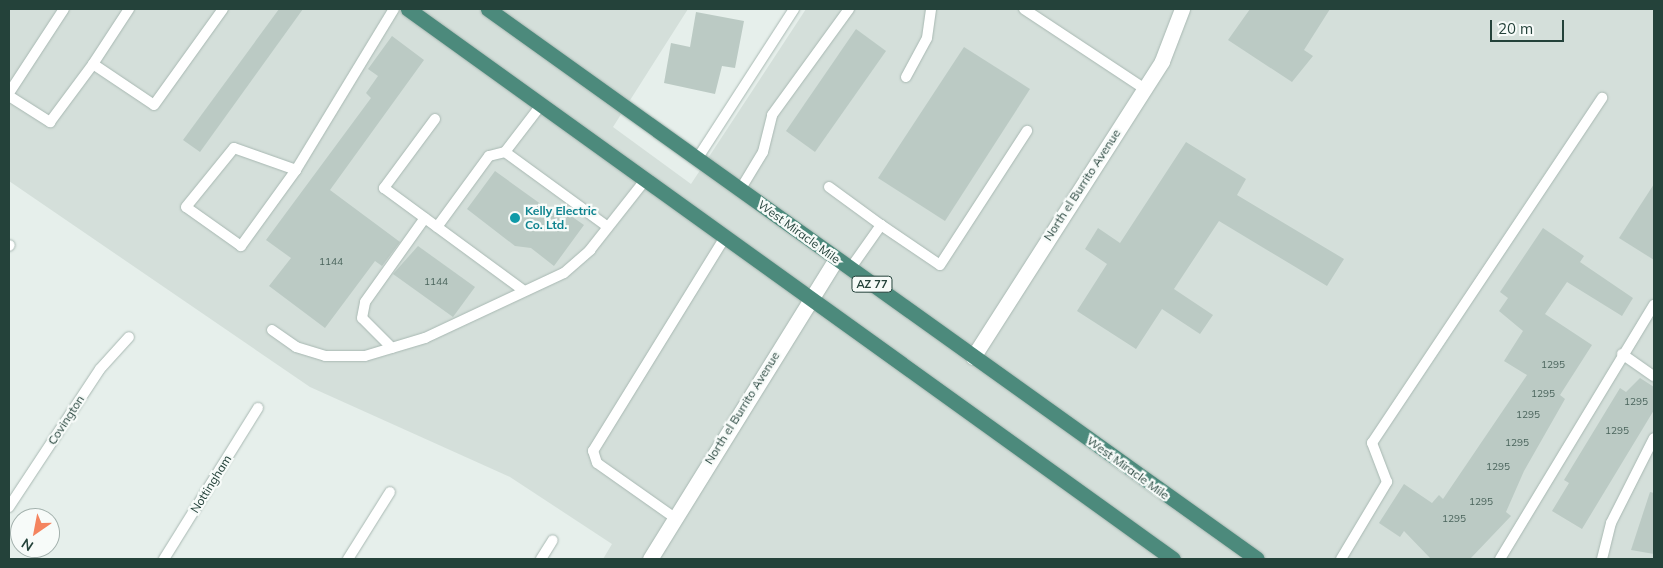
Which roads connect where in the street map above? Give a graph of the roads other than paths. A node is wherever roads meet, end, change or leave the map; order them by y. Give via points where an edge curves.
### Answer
1 (64, 9) edge
2 (129, 9) edge
3 (223, 9) edge
4 (394, 9) edge
5 (408, 9) edge
6 (488, 9) edge
7 (794, 9) edge
8 (849, 9) edge
9 (931, 9) edge
10 (1024, 9) edge
11 (1182, 9) edge
12 (93, 64) junction
13 (906, 77) dead end
14 (1145, 89) junction
15 (9, 95) edge
16 (1602, 98) dead end
17 (541, 104) junction
18 (435, 119) dead end
19 (1027, 131) dead end
20 (505, 152) junction
21 (697, 159) junction
22 (296, 170) junction
23 (646, 179) junction
24 (829, 187) dead end
25 (740, 190) junction
26 (424, 218) junction
27 (881, 225) junction
28 (608, 226) junction
29 (437, 227) junction
30 (726, 237) junction
31 (836, 259) junction
32 (850, 269) junction
33 (524, 292) junction
34 (811, 298) junction
35 (1654, 305) edge
36 (272, 330) dead end
37 (129, 337) dead end
38 (392, 348) junction
39 (1622, 354) junction
40 (973, 357) junction
41 (1654, 376) edge
42 (258, 408) dead end
43 (1654, 438) edge
44 (390, 492) dead end
45 (9, 507) edge
46 (675, 518) junction
47 (553, 540) dead end
48 (164, 559) edge
49 (348, 559) edge
50 (541, 559) edge
51 (650, 559) edge
52 (1173, 559) edge
53 (1257, 559) edge
54 (1341, 559) edge
55 (1500, 559) edge
56 (1602, 559) edge

1 - 15 lane
2 - 12 lane
3 - 12 lane via 154,106
4 - 22 lane
5 - 17 highway
6 - 21 highway, West Miracle Mile / AZ 77
7 - 21 lane
8 - 25 lane via 772,115 763,152
9 - 13 lane via 927,38
10 - 14 lane
11 - 14 street, North el Burrito Avenue via 1162,61
12 - 15 lane via 50,122
14 - 40 street, North el Burrito Avenue
16 - 54 lane via 1372,443 1387,482
17 - 20 lane
17 - 23 highway
18 - 26 lane via 384,188
19 - 27 lane via 940,265
20 - 28 lane
20 - 29 lane via 489,156
21 - 25 highway, West Miracle Mile / AZ 77
22 - 22 lane via 241,246 186,207 234,148
23 - 28 lane
23 - 30 highway
24 - 27 lane
25 - 31 highway, West Miracle Mile / AZ 77
26 - 29 lane
26 - 38 lane via 365,302 362,318
27 - 32 lane
28 - 33 lane via 564,273
29 - 33 lane
30 - 34 highway
30 - 46 lane via 593,451 597,463
31 - 32 highway, West Miracle Mile / AZ 77
31 - 34 street, North el Burrito Avenue
32 - 40 highway, West Miracle Mile / AZ 77
33 - 38 lane via 424,338
34 - 46 street, North el Burrito Avenue
34 - 52 highway
35 - 39 lane
36 - 38 lane via 296,347 325,356 365,356
37 - 45 lane, Covington via 100,369
39 - 41 lane
39 - 55 lane
40 - 53 highway, West Miracle Mile / AZ 77
42 - 48 lane, Nottingham
43 - 56 lane via 1612,524
44 - 49 lane
46 - 51 street, North el Burrito Avenue
47 - 50 lane

